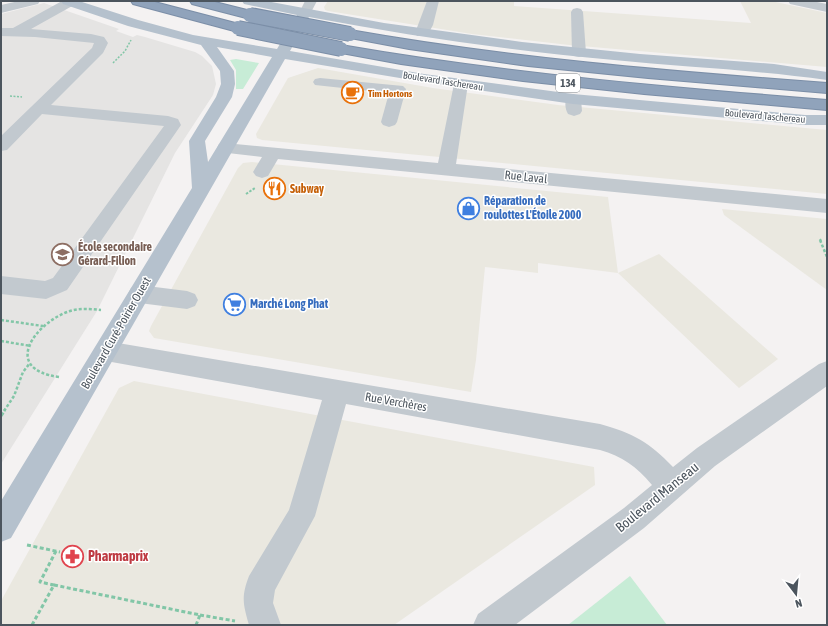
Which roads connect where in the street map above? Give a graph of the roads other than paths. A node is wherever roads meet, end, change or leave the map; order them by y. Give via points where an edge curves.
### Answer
1 (34, 1) edge
2 (137, 1) edge
3 (196, 1) edge
4 (248, 1) edge
5 (433, 1) edge
6 (794, 1) edge
7 (68, 2) edge
8 (268, 5) junction
9 (308, 7) edge
10 (827, 8) edge
11 (1, 9) edge
12 (577, 12) dead end
13 (349, 28) junction
14 (1, 32) edge
15 (16, 32) junction
16 (422, 33) junction
17 (211, 42) junction
18 (1, 43) edge
19 (579, 53) junction
20 (281, 54) junction
21 (325, 62) junction
22 (827, 76) edge
23 (320, 82) dead end
24 (461, 84) junction
25 (827, 88) edge
26 (827, 105) edge
27 (38, 109) junction
28 (827, 120) edge
29 (396, 123) dead end
30 (1, 146) edge
31 (225, 148) junction
32 (273, 152) junction
33 (446, 169) junction
34 (262, 172) dead end
35 (202, 188) junction
36 (827, 206) edge
37 (1, 285) edge
38 (139, 294) junction
39 (187, 300) dead end
40 (106, 351) junction
41 (827, 372) edge
42 (338, 392) junction
43 (671, 485) junction
44 (1, 528) edge
45 (254, 624) edge
46 (489, 625) edge

1 - 11 street
2 - 26 highway, Boulevard Taschereau / 134, bridge via 238,28 341,49 457,68 552,81
3 - 13 highway, 134, bridge via 250,14
4 - 8 main road
5 - 16 street
6 - 10 street
7 - 15 street
7 - 17 main road, Boulevard Taschereau via 143,26
8 - 9 main road
8 - 17 main road via 268,15 258,29 245,36
9 - 13 main road
9 - 20 main road, Boulevard Curé-Poirier Ouest
12 - 19 street
13 - 16 main road
13 - 21 main road via 329,29 322,38 321,49
13 - 25 highway, 134 via 433,48 570,66
14 - 15 street
15 - 18 street
15 - 27 street via 91,38 101,43 98,50
16 - 19 main road
17 - 20 main road, Boulevard Taschereau
17 - 35 main road via 227,71 228,84 224,97 197,141
19 - 22 main road via 797,71
20 - 21 main road, Boulevard Taschereau
20 - 31 main road, Boulevard Curé-Poirier Ouest
21 - 24 main road, Boulevard Taschereau
23 - 29 street via 398,89 406,109
24 - 28 main road, Boulevard Taschereau via 574,105
24 - 33 street
27 - 30 street
27 - 37 street via 168,121 173,125 60,284 46,290
31 - 32 street, Rue Laval
31 - 35 main road, Boulevard Curé-Poirier Ouest
32 - 33 street, Rue Laval
32 - 34 street
33 - 36 street, Rue Laval
35 - 38 main road, Boulevard Curé-Poirier Ouest
38 - 39 street
38 - 40 main road, Boulevard Curé-Poirier Ouest
40 - 42 street, Rue Verchères
40 - 44 main road, Boulevard Curé-Poirier Ouest
41 - 43 street, Boulevard Manseau via 706,457
42 - 43 street, Rue Verchères via 600,437 639,452
42 - 45 street via 301,516 260,587
43 - 46 street, Boulevard Manseau via 634,518

